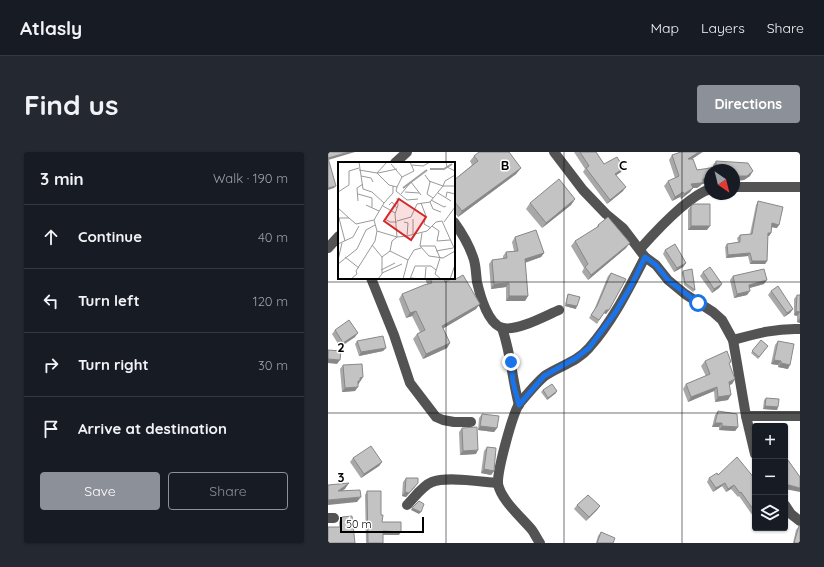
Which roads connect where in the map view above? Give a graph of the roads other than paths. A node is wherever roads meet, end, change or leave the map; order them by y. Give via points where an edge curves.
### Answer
1 (407, 152) edge
2 (554, 152) edge
3 (397, 162) edge
4 (740, 187) edge
5 (800, 187) edge
6 (704, 192) edge
7 (455, 224) edge
8 (338, 237) edge
9 (328, 248) edge
10 (642, 253) junction
11 (371, 279) edge
12 (559, 310) dead end
13 (502, 328) junction
14 (800, 329) edge
15 (732, 340) junction
16 (519, 405) junction
17 (746, 416) junction
18 (800, 416) edge
19 (470, 422) dead end
20 (752, 441) edge
21 (498, 483) junction
22 (407, 505) dead end
23 (788, 510) edge
24 (800, 521) edge
25 (540, 543) edge

1 - 3 street
2 - 10 street via 583,190 623,228
4 - 5 street
6 - 10 street via 689,201 663,224
7 - 13 street via 474,261 487,313 493,322
8 - 9 street
10 - 15 street via 668,280 722,320
10 - 16 street via 631,286 589,348 544,376
11 - 19 street via 410,384 436,417 454,422
12 - 13 street via 515,327
13 - 16 street via 509,347 513,382
14 - 15 street via 761,332
15 - 17 street
16 - 21 street via 502,456
17 - 18 street
17 - 20 street
21 - 22 street via 444,480 432,482
21 - 25 street via 515,512
23 - 24 street

